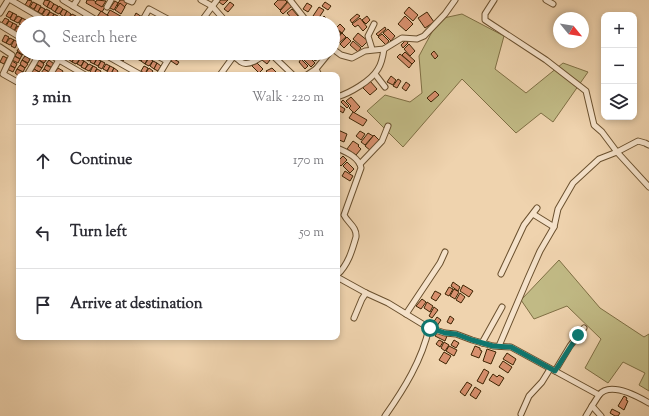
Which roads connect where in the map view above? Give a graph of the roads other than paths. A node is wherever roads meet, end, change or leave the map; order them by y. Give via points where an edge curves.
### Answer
1 (8, 0) edge
2 (11, 0) edge
3 (63, 0) edge
4 (77, 0) edge
5 (111, 0) edge
6 (127, 0) edge
7 (133, 0) edge
8 (201, 0) edge
9 (217, 0) edge
10 (290, 0) edge
11 (455, 0) edge
12 (494, 0) edge
13 (546, 0) edge
14 (553, 4) dead end
15 (73, 6) junction
16 (212, 6) junction
17 (107, 7) dead end
18 (0, 13) edge
19 (86, 15) edge
20 (38, 16) edge
21 (145, 16) edge
22 (160, 16) edge
23 (205, 16) edge
24 (221, 16) edge
25 (303, 16) edge
26 (374, 24) dead end
27 (0, 25) edge
28 (16, 35) edge
29 (0, 47) edge
30 (372, 49) junction
31 (384, 49) junction
32 (340, 54) edge
33 (36, 60) edge
34 (59, 60) joint
35 (114, 60) edge
36 (231, 60) edge
37 (239, 60) edge
38 (256, 60) edge
39 (277, 60) edge
40 (323, 60) edge
41 (168, 61) edge
42 (316, 69) junction
43 (29, 72) edge
44 (52, 72) edge
45 (75, 72) edge
46 (136, 72) edge
47 (162, 72) edge
48 (222, 72) edge
49 (290, 72) edge
50 (312, 72) edge
51 (318, 72) edge
52 (374, 74) junction
53 (16, 82) edge
54 (385, 87) dead end
55 (340, 96) edge
56 (388, 126) dead end
57 (649, 145) edge
58 (340, 150) edge
59 (617, 152) junction
60 (360, 164) junction
61 (649, 187) edge
62 (537, 208) dead end
63 (533, 214) junction
64 (554, 227) junction
65 (445, 252) dead end
66 (340, 273) edge
67 (501, 274) dead end
68 (340, 278) edge
69 (366, 293) junction
70 (502, 307) dead end
71 (406, 314) junction
72 (354, 318) dead end
73 (430, 328) junction
74 (584, 328) dead end
75 (482, 342) junction
76 (498, 346) junction
77 (553, 370) junction
78 (599, 395) junction
79 (649, 403) edge
80 (592, 406) junction
81 (521, 414) dead end
82 (385, 416) edge
83 (586, 416) edge
84 (601, 416) edge

1 - 18 street
2 - 20 street
3 - 15 street
4 - 15 street
5 - 17 street
6 - 7 street
8 - 16 street
9 - 16 street
10 - 25 street
11 - 31 street via 424,36 417,39 402,38
12 - 59 street via 485,14 485,20 546,60 586,91 593,123
13 - 14 street
15 - 19 street
16 - 23 street
16 - 24 street
21 - 22 street via 149,9
26 - 30 street via 368,36
27 - 28 street
29 - 53 street via 12,55 3,74
30 - 31 street
30 - 32 street via 352,58
31 - 52 street via 380,66
33 - 43 street
34 - 44 street
34 - 45 street
35 - 46 street
36 - 48 street
37 - 38 street via 247,63
39 - 49 street
40 - 42 street
41 - 47 street
42 - 50 street
42 - 51 street
52 - 54 street
52 - 55 street
56 - 60 street via 382,141
57 - 59 street via 638,141
58 - 60 street
59 - 61 street
59 - 64 street via 599,159 573,183 558,209
60 - 66 street via 344,215 357,234 350,257
62 - 63 street
63 - 64 street
63 - 67 street via 522,229
64 - 76 street via 540,251
65 - 71 street
68 - 69 street
69 - 71 street
69 - 72 street
70 - 75 street
71 - 73 street
73 - 75 street
73 - 82 street via 417,363
74 - 77 street
75 - 76 street
76 - 77 street via 511,347
77 - 78 street
77 - 81 street via 529,396
78 - 79 street via 606,390 620,390
78 - 80 street
80 - 83 street
80 - 84 street

